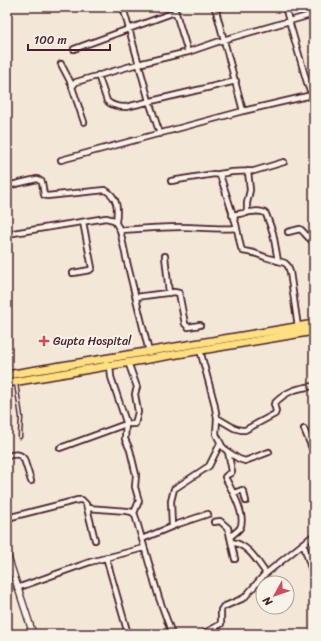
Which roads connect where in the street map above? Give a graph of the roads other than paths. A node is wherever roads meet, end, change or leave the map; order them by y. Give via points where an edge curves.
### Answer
1 (123, 7) edge
2 (221, 7) edge
3 (285, 7) edge
4 (215, 8) edge
5 (174, 10) edge
6 (314, 14) edge
7 (289, 22) junction
8 (128, 28) junction
9 (224, 40) junction
10 (74, 48) dead end
11 (188, 52) junction
12 (7, 54) edge
13 (7, 57) edge
14 (61, 64) dead end
15 (138, 64) junction
16 (98, 75) junction
17 (236, 81) junction
18 (72, 85) junction
19 (313, 97) edge
20 (149, 101) junction
21 (244, 111) junction
22 (84, 122) dead end
23 (160, 134) junction
24 (61, 160) dead end
25 (284, 162) dead end
26 (248, 171) junction
27 (219, 174) junction
28 (171, 181) dead end
29 (7, 186) edge
30 (247, 213) junction
31 (232, 215) junction
32 (83, 222) junction
33 (116, 222) junction
34 (236, 228) junction
35 (120, 230) junction
36 (288, 232) dead end
37 (7, 234) edge
38 (314, 241) edge
39 (165, 256) dead end
40 (278, 261) junction
41 (73, 273) dead end
42 (169, 293) junction
43 (136, 297) junction
44 (314, 324) edge
45 (200, 325) dead end
46 (298, 327) junction
47 (314, 331) edge
48 (200, 350) junction
49 (149, 352) junction
50 (128, 362) junction
51 (110, 365) junction
52 (7, 375) edge
53 (16, 381) junction
54 (7, 383) edge
55 (314, 386) edge
56 (217, 418) junction
57 (126, 424) junction
58 (304, 429) dead end
59 (20, 437) dead end
60 (220, 444) junction
61 (60, 448) dead end
62 (228, 452) junction
63 (269, 452) dead end
64 (314, 454) edge
65 (7, 456) edge
66 (31, 482) dead end
67 (234, 493) junction
68 (246, 501) dead end
69 (86, 508) junction
70 (134, 513) junction
71 (208, 514) dead end
72 (7, 518) edge
73 (214, 522) dead end
74 (172, 527) junction
75 (314, 534) edge
76 (142, 539) junction
77 (231, 539) junction
78 (95, 540) dead end
79 (303, 543) junction
80 (144, 548) junction
81 (7, 554) edge
82 (106, 557) junction
83 (235, 559) dead end
84 (266, 573) junction
85 (314, 577) edge
86 (17, 588) junction
87 (33, 634) edge
88 (128, 634) edge
89 (172, 634) edge
90 (203, 634) edge

1 - 8 street
2 - 4 street
3 - 7 street
4 - 9 street
5 - 8 street
5 - 11 street
6 - 7 street
7 - 9 street
7 - 19 street
8 - 10 street
8 - 15 street
9 - 11 street
9 - 17 street
11 - 15 street
12 - 13 street
14 - 18 street
15 - 16 street
15 - 20 street
16 - 18 street
16 - 20 street via 110,104 126,107
17 - 20 street
17 - 21 street
18 - 22 street
19 - 21 street
20 - 23 street
21 - 23 street
23 - 24 street
25 - 26 street
26 - 27 street
26 - 30 street via 250,190
27 - 28 street
27 - 31 street
29 - 33 street via 37,179 42,182 44,195 47,196 105,190 112,194 116,203
30 - 31 street
30 - 40 street via 260,211 266,214
31 - 34 street
32 - 33 street via 106,218
32 - 37 street
32 - 41 street via 92,268
33 - 35 street
34 - 35 street
34 - 40 street via 242,250
35 - 43 street
36 - 38 street via 300,230
39 - 42 street
40 - 46 street via 287,264 289,269
42 - 43 street
42 - 45 street via 180,294 185,324 188,327
43 - 49 street
44 - 46 highway
46 - 49 highway
47 - 48 highway
48 - 50 highway
48 - 56 street
49 - 52 highway
50 - 51 highway
50 - 57 street via 137,387 135,394 138,412 135,424
51 - 53 highway
51 - 57 street via 111,377
53 - 54 highway
53 - 59 lane via 22,421
55 - 56 street via 290,391 274,404 275,414 245,430 237,430
56 - 60 street via 216,434
57 - 61 street
57 - 70 street via 125,439 136,476 135,487 139,502
58 - 64 street
60 - 62 street
60 - 74 street via 209,466 173,492
62 - 63 street via 245,461
62 - 67 street via 232,471 225,477
65 - 66 street via 22,456
67 - 68 street via 242,490
67 - 77 street via 242,522
69 - 70 street
69 - 72 street via 80,500
69 - 78 street
70 - 76 street
71 - 74 street
73 - 77 street via 223,522
74 - 76 street
75 - 79 street
76 - 80 street
77 - 83 street
77 - 84 street via 245,546
79 - 84 street
79 - 85 street
80 - 82 street
80 - 89 street
81 - 86 street
82 - 86 street
82 - 88 street
84 - 90 street via 244,598 222,608 221,624
86 - 87 street

